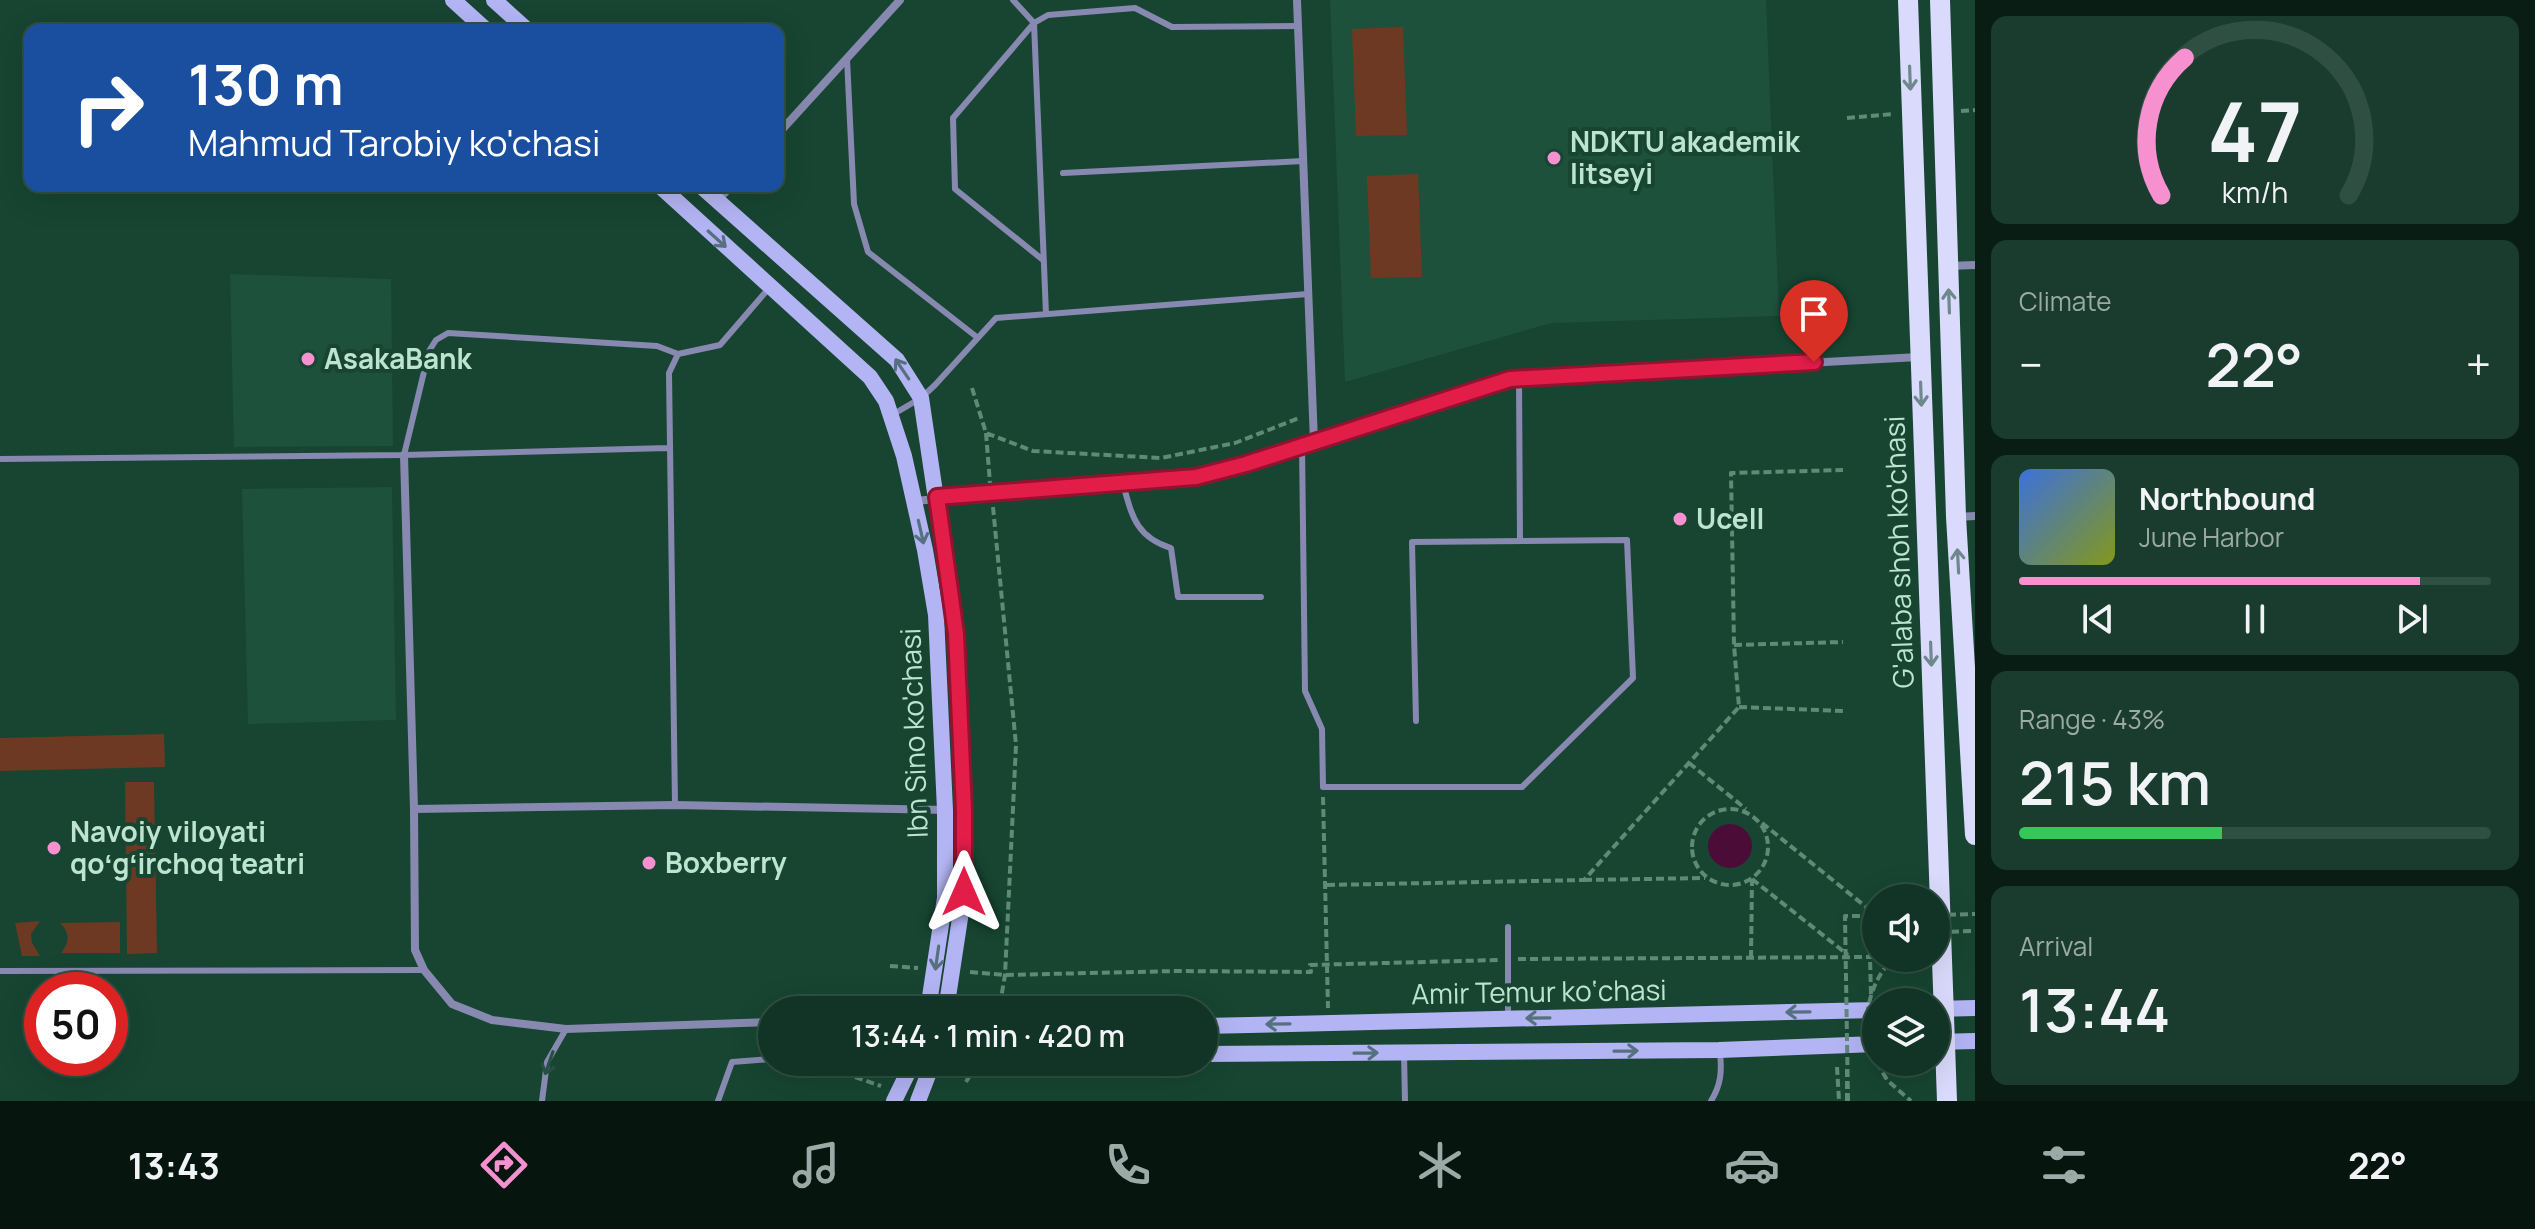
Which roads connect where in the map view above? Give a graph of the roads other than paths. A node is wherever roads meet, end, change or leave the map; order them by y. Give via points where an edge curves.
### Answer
1 (453, 0) edge
2 (494, 0) edge
3 (900, 0) edge
4 (1013, 0) edge
5 (1297, 0) edge
6 (1908, 0) edge
7 (1940, 0) edge
8 (1034, 23) junction
9 (479, 24) edge
10 (520, 24) edge
11 (1298, 26) junction
12 (847, 59) junction
13 (784, 127) edge
14 (1303, 161) junction
15 (1063, 173) dead end
16 (667, 192) edge
17 (707, 192) edge
18 (725, 192) edge
19 (717, 201) junction
20 (1043, 260) junction
21 (1975, 265) edge
22 (1948, 266) junction
23 (770, 286) junction
24 (1308, 294) junction
25 (1046, 314) junction
26 (978, 338) junction
27 (678, 354) junction
28 (1920, 357) junction
29 (1519, 378) junction
30 (921, 398) junction
31 (891, 416) junction
32 (1314, 442) junction
33 (1302, 446) junction
34 (668, 448) junction
35 (404, 455) junction
36 (0, 459) edge
37 (1123, 484) junction
38 (937, 497) junction
39 (914, 501) junction
40 (1965, 517) edge
41 (1520, 541) junction
42 (1261, 597) dead end
43 (1416, 721) dead end
44 (675, 805) junction
45 (414, 809) junction
46 (945, 810) junction
47 (964, 810) junction
48 (1975, 835) edge
49 (1508, 927) dead end
50 (424, 970) junction
51 (0, 971) edge
52 (1939, 988) edge
53 (930, 996) edge
54 (948, 996) edge
55 (1862, 1003) edge
56 (1975, 1008) edge
57 (1950, 1009) edge
58 (1508, 1018) junction
59 (758, 1022) edge
60 (1218, 1026) edge
61 (566, 1029) junction
62 (1950, 1041) edge
63 (1975, 1041) edge
64 (1862, 1045) edge
65 (1719, 1050) junction
66 (1404, 1053) junction
67 (1218, 1054) edge
68 (758, 1060) edge
69 (906, 1076) edge
70 (928, 1076) edge
71 (1944, 1076) edge
72 (542, 1101) edge
73 (718, 1101) edge
74 (894, 1101) edge
75 (918, 1101) edge
76 (1405, 1101) edge
77 (1711, 1101) edge
78 (1947, 1101) edge

1 - 9 main road
2 - 10 main road
3 - 12 street
4 - 8 lane
5 - 11 street
6 -> 28 main road, G'alaba shoh ko'chasi
7 - 22 main road, G'alaba shoh ko'chasi
8 - 11 lane via 1048,15 1135,8 1172,27
8 - 20 lane
8 - 20 lane via 953,118 955,189
11 - 14 street
12 - 13 street
12 - 26 lane via 854,204 868,252
14 - 15 lane
14 - 24 street
16 -> 23 main road, Ibn Sino ko'chasi
17 - 19 main road
18 - 19 street
30 -> 19 main road via 897,360
20 - 25 lane
21 - 22 street
40 -> 22 main road, G'alaba shoh ko'chasi
23 - 27 lane via 720,345
23 - 31 main road, Ibn Sino ko'chasi via 870,377
24 - 25 lane
24 - 32 street
25 - 26 lane via 996,318
26 - 30 lane
27 - 34 lane via 669,373
27 - 35 lane via 657,346 448,333 429,351
28 - 29 street
28 -> 52 main road, G'alaba shoh ko'chasi
29 - 32 street
29 - 41 lane
30 - 31 lane
30 - 38 main road
31 - 39 main road, Ibn Sino ko'chasi
32 - 33 street
33 - 37 street via 1196,477
33 - 41 lane via 1305,691 1322,729 1323,787 1522,787 1633,678 1627,540
34 - 35 lane
34 - 44 lane
35 - 36 lane
35 - 45 street
37 - 38 street
37 - 42 lane via 1134,521 1154,543 1171,548 1178,597
38 - 39 street
38 - 47 main road via 956,634
39 -> 46 main road, Ibn Sino ko'chasi via 936,615
48 -> 40 main road, G'alaba shoh ko'chasi
41 - 43 lane via 1412,542
44 - 45 street
44 - 46 street
45 - 50 street via 415,950
46 - 47 street
46 -> 53 main road, Ibn Sino ko'chasi via 945,898
47 - 54 main road via 964,892
49 - 58 lane
50 - 51 lane
50 - 61 street via 452,1004 492,1020
55 -> 58 main road, Amir Temur ko‘chasi
56 - 57 main road
58 -> 60 main road, Amir Temur ko‘chasi
59 - 61 street
61 -> 72 lane via 547,1062
62 - 63 main road
64 - 65 main road, Amir Temur ko‘chasi
66 -> 65 main road, Amir Temur ko‘chasi
65 - 77 lane via 1722,1069
67 -> 66 main road, Amir Temur ko‘chasi
66 - 76 lane
68 - 73 lane via 732,1062
69 - 74 main road
70 - 75 main road
71 - 78 main road, G'alaba shoh ko'chasi

